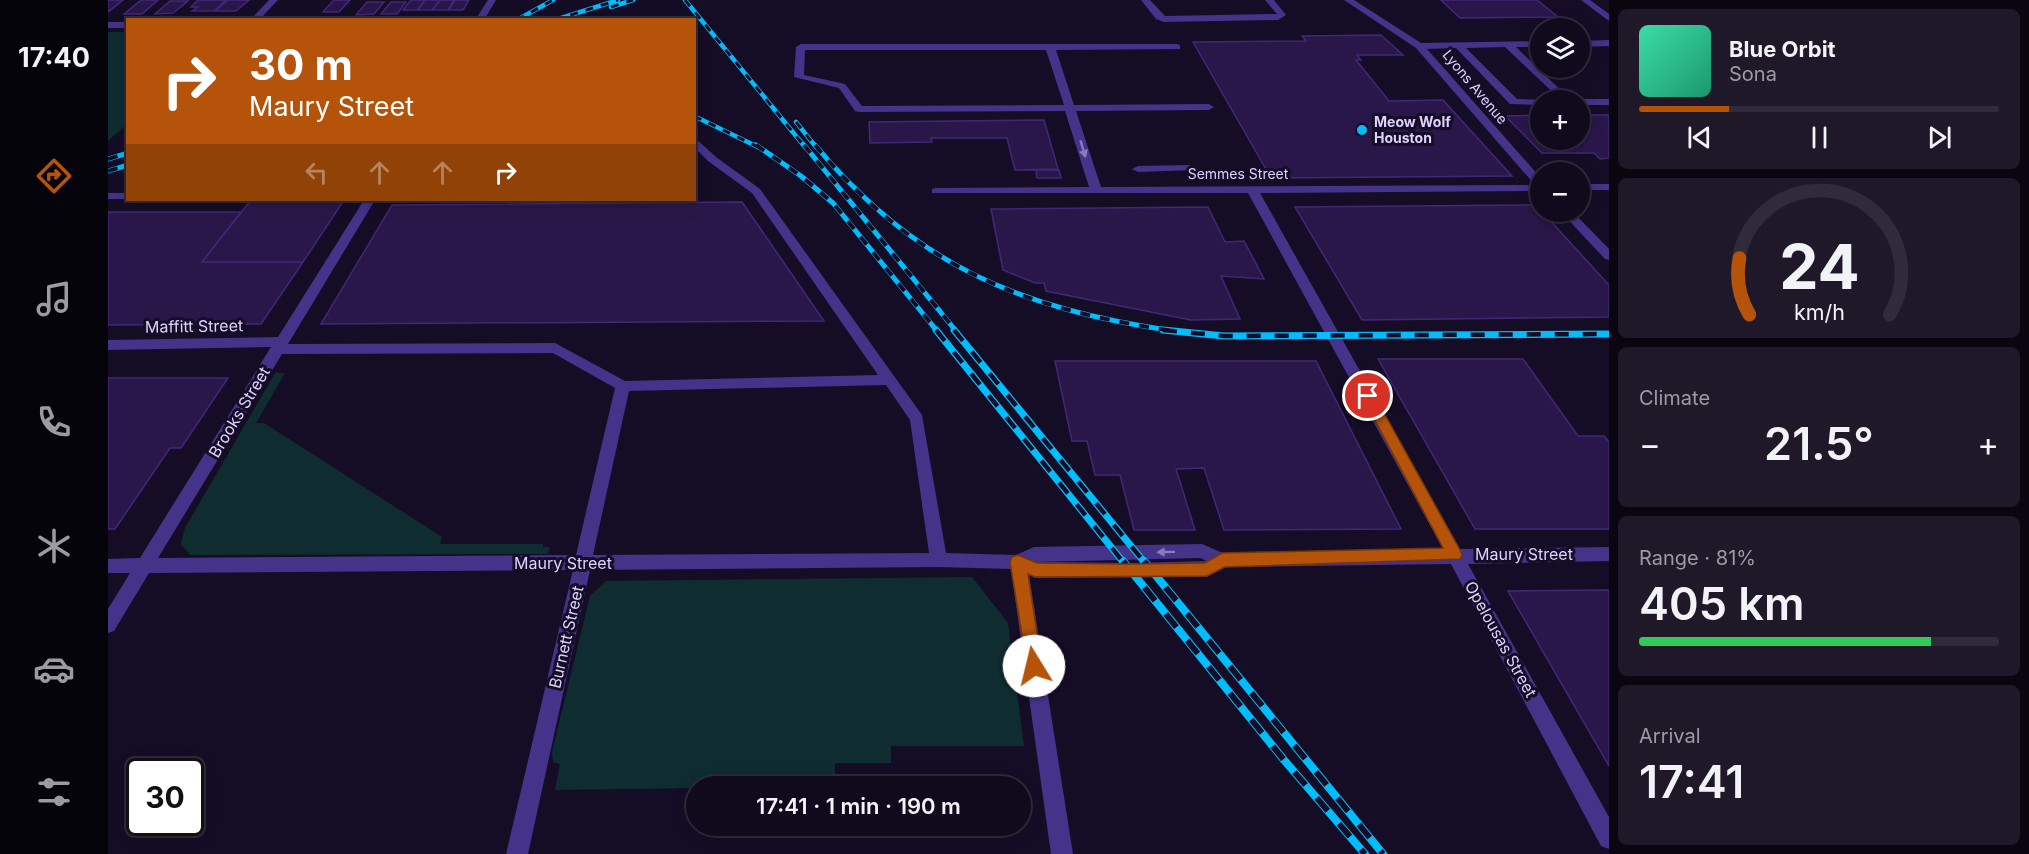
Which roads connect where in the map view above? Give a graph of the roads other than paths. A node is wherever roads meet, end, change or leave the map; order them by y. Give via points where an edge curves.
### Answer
1 (274, 0) edge
2 (492, 0) edge
3 (1145, 0) edge
4 (1269, 0) edge
5 (1348, 0) edge
6 (1586, 0) edge
7 (256, 18) edge
8 (480, 18) edge
9 (1609, 18) edge
10 (108, 25) edge
11 (126, 25) edge
12 (1609, 41) edge
13 (1590, 43) edge
14 (1530, 44) edge
15 (1458, 45) junction
16 (1508, 45) junction
17 (1419, 46) junction
18 (1050, 47) junction
19 (1177, 47) dead end
20 (1555, 90) edge
21 (1530, 102) edge
22 (1590, 102) edge
23 (1609, 102) edge
24 (1209, 107) dead end
25 (1070, 108) junction
26 (696, 142) edge
27 (1189, 168) dead end
28 (1138, 169) dead end
29 (1530, 172) edge
30 (1604, 187) edge
31 (1530, 188) edge
32 (1252, 189) junction
33 (936, 190) dead end
34 (1096, 190) junction
35 (108, 196) edge
36 (126, 196) edge
37 (1609, 198) edge
38 (368, 201) edge
39 (1577, 222) edge
40 (1608, 254) edge
41 (108, 345) edge
42 (280, 346) junction
43 (890, 380) junction
44 (623, 386) junction
45 (1609, 554) edge
46 (1455, 555) junction
47 (939, 560) junction
48 (1018, 562) junction
49 (584, 563) junction
50 (108, 566) edge
51 (145, 566) junction
52 (108, 625) edge
53 (1609, 838) edge
54 (517, 854) edge
55 (1062, 854) edge

1 - 7 street
2 - 8 street
3 - 4 street via 1159,17 1278,18 1282,15
5 - 17 street, Lyons Avenue
6 - 9 street
10 - 11 street
12 - 13 street
14 - 16 street
15 - 16 street
15 - 17 street
15 - 21 street via 1514,102
16 - 20 street
17 - 29 street, Lyons Avenue
18 - 19 street
18 - 25 street
18 - 25 street via 801,47 799,77 842,86 859,109
22 - 23 street
24 - 25 street
25 -> 34 street
26 - 43 street via 756,191
27 - 28 street
30 - 37 street
31 - 32 street, Semmes Street
32 - 34 street, Semmes Street
32 - 46 street, Opelousas Street
33 - 34 street, Semmes Street
35 - 36 street
38 - 42 street, Brooks Street
39 - 40 street
41 - 42 street, Maffitt Street
42 - 44 street, Maffitt Street via 555,348
42 - 51 street, Brooks Street
43 - 44 street
43 - 47 street via 917,419
44 - 49 street, Burnett Street
45 - 46 street, Maury Street
46 - 48 street, Maury Street via 1222,560 1207,569 1131,571 1035,570
46 - 53 street, Opelousas Street
47 - 48 street, Maury Street
47 - 49 street, Maury Street
48 - 55 street
49 - 51 street, Maury Street
49 - 54 street, Burnett Street
50 - 51 street, Maury Street
51 - 52 street, Brooks Street

